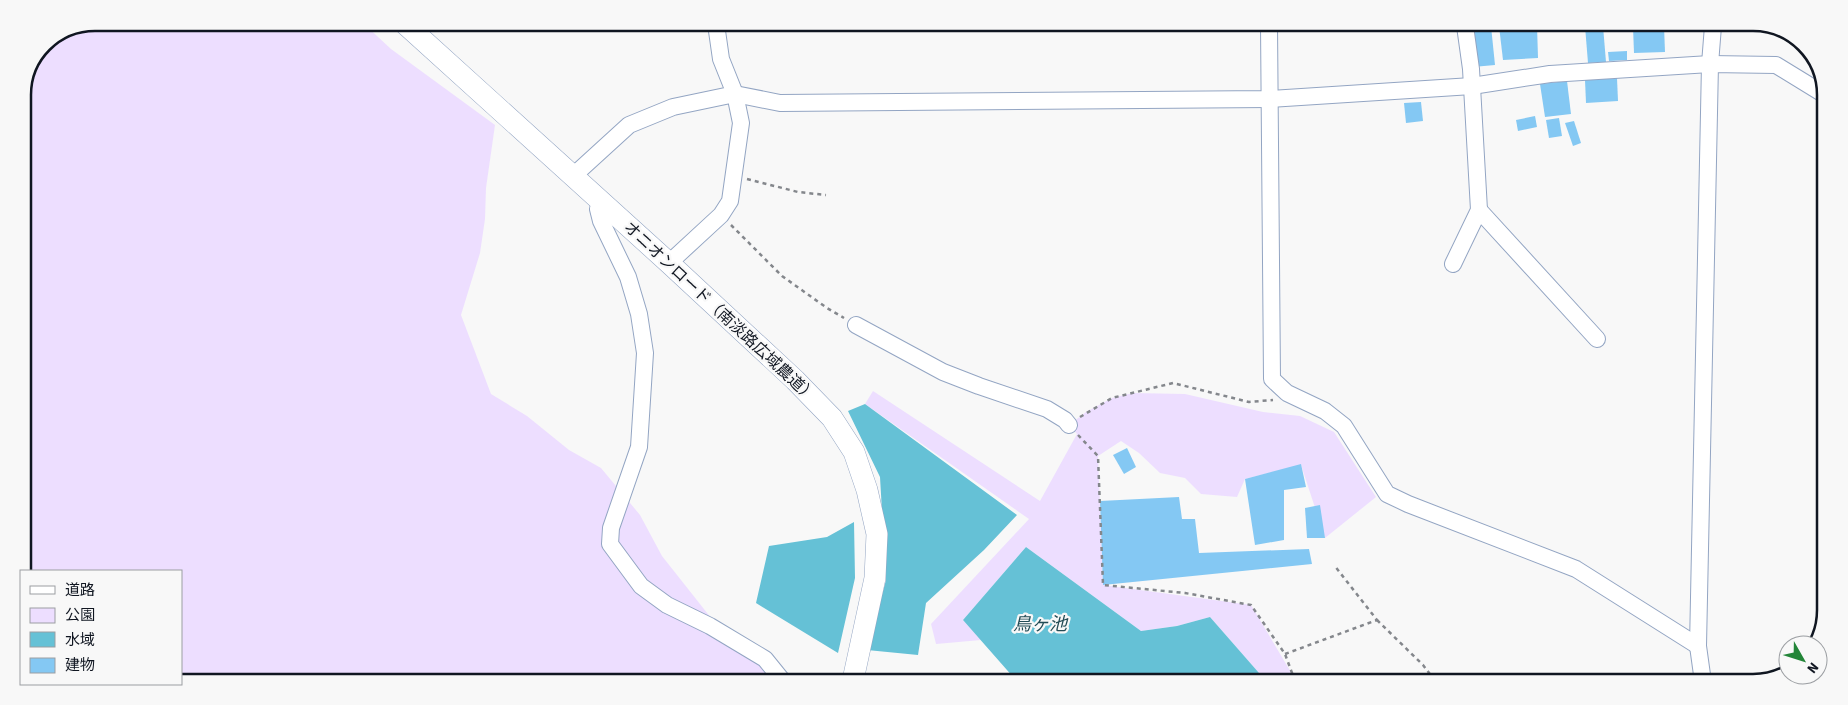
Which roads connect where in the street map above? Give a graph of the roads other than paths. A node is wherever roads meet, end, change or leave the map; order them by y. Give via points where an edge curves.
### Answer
1 (413, 31) edge
2 (717, 31) edge
3 (1269, 31) edge
4 (1466, 31) edge
5 (1713, 31) edge
6 (1710, 64) junction
7 (1472, 86) junction
8 (1817, 90) edge
9 (735, 94) junction
10 (1269, 99) junction
11 (572, 177) junction
12 (602, 203) junction
13 (1479, 210) junction
14 (669, 263) junction
15 (1453, 264) dead end
16 (856, 325) road end
17 (1597, 339) dead end
18 (1069, 425) road end
19 (1698, 646) junction
20 (777, 674) edge
21 (853, 674) edge
22 (1702, 674) edge

1 - 11 street, オニオンロード（南淡路広域農道）
2 - 9 street via 721,59
3 - 10 street
4 - 7 street
5 - 6 street
6 - 7 street via 1550,74
6 - 8 street via 1776,65
6 - 19 street
7 - 10 street
7 - 13 street
9 - 10 street via 780,103
9 - 11 street via 673,107 629,125
9 - 14 street via 741,123 730,201 721,215
10 - 19 street via 1272,379 1287,393 1325,411 1344,426 1388,494 1576,568
11 - 12 street, オニオンロード（南淡路広域農道）
12 - 14 street, オニオンロード（南淡路広域農道）
12 - 20 street via 598,209 601,221 628,277 639,314 645,353 639,447 611,528 610,544 641,586 667,605 765,659
13 - 15 street
13 - 17 street
14 - 21 street, オニオンロード（南淡路広域農道） via 796,380 832,418 854,452 877,534 875,578
16 - 18 street via 943,372 1047,409
19 - 22 street

